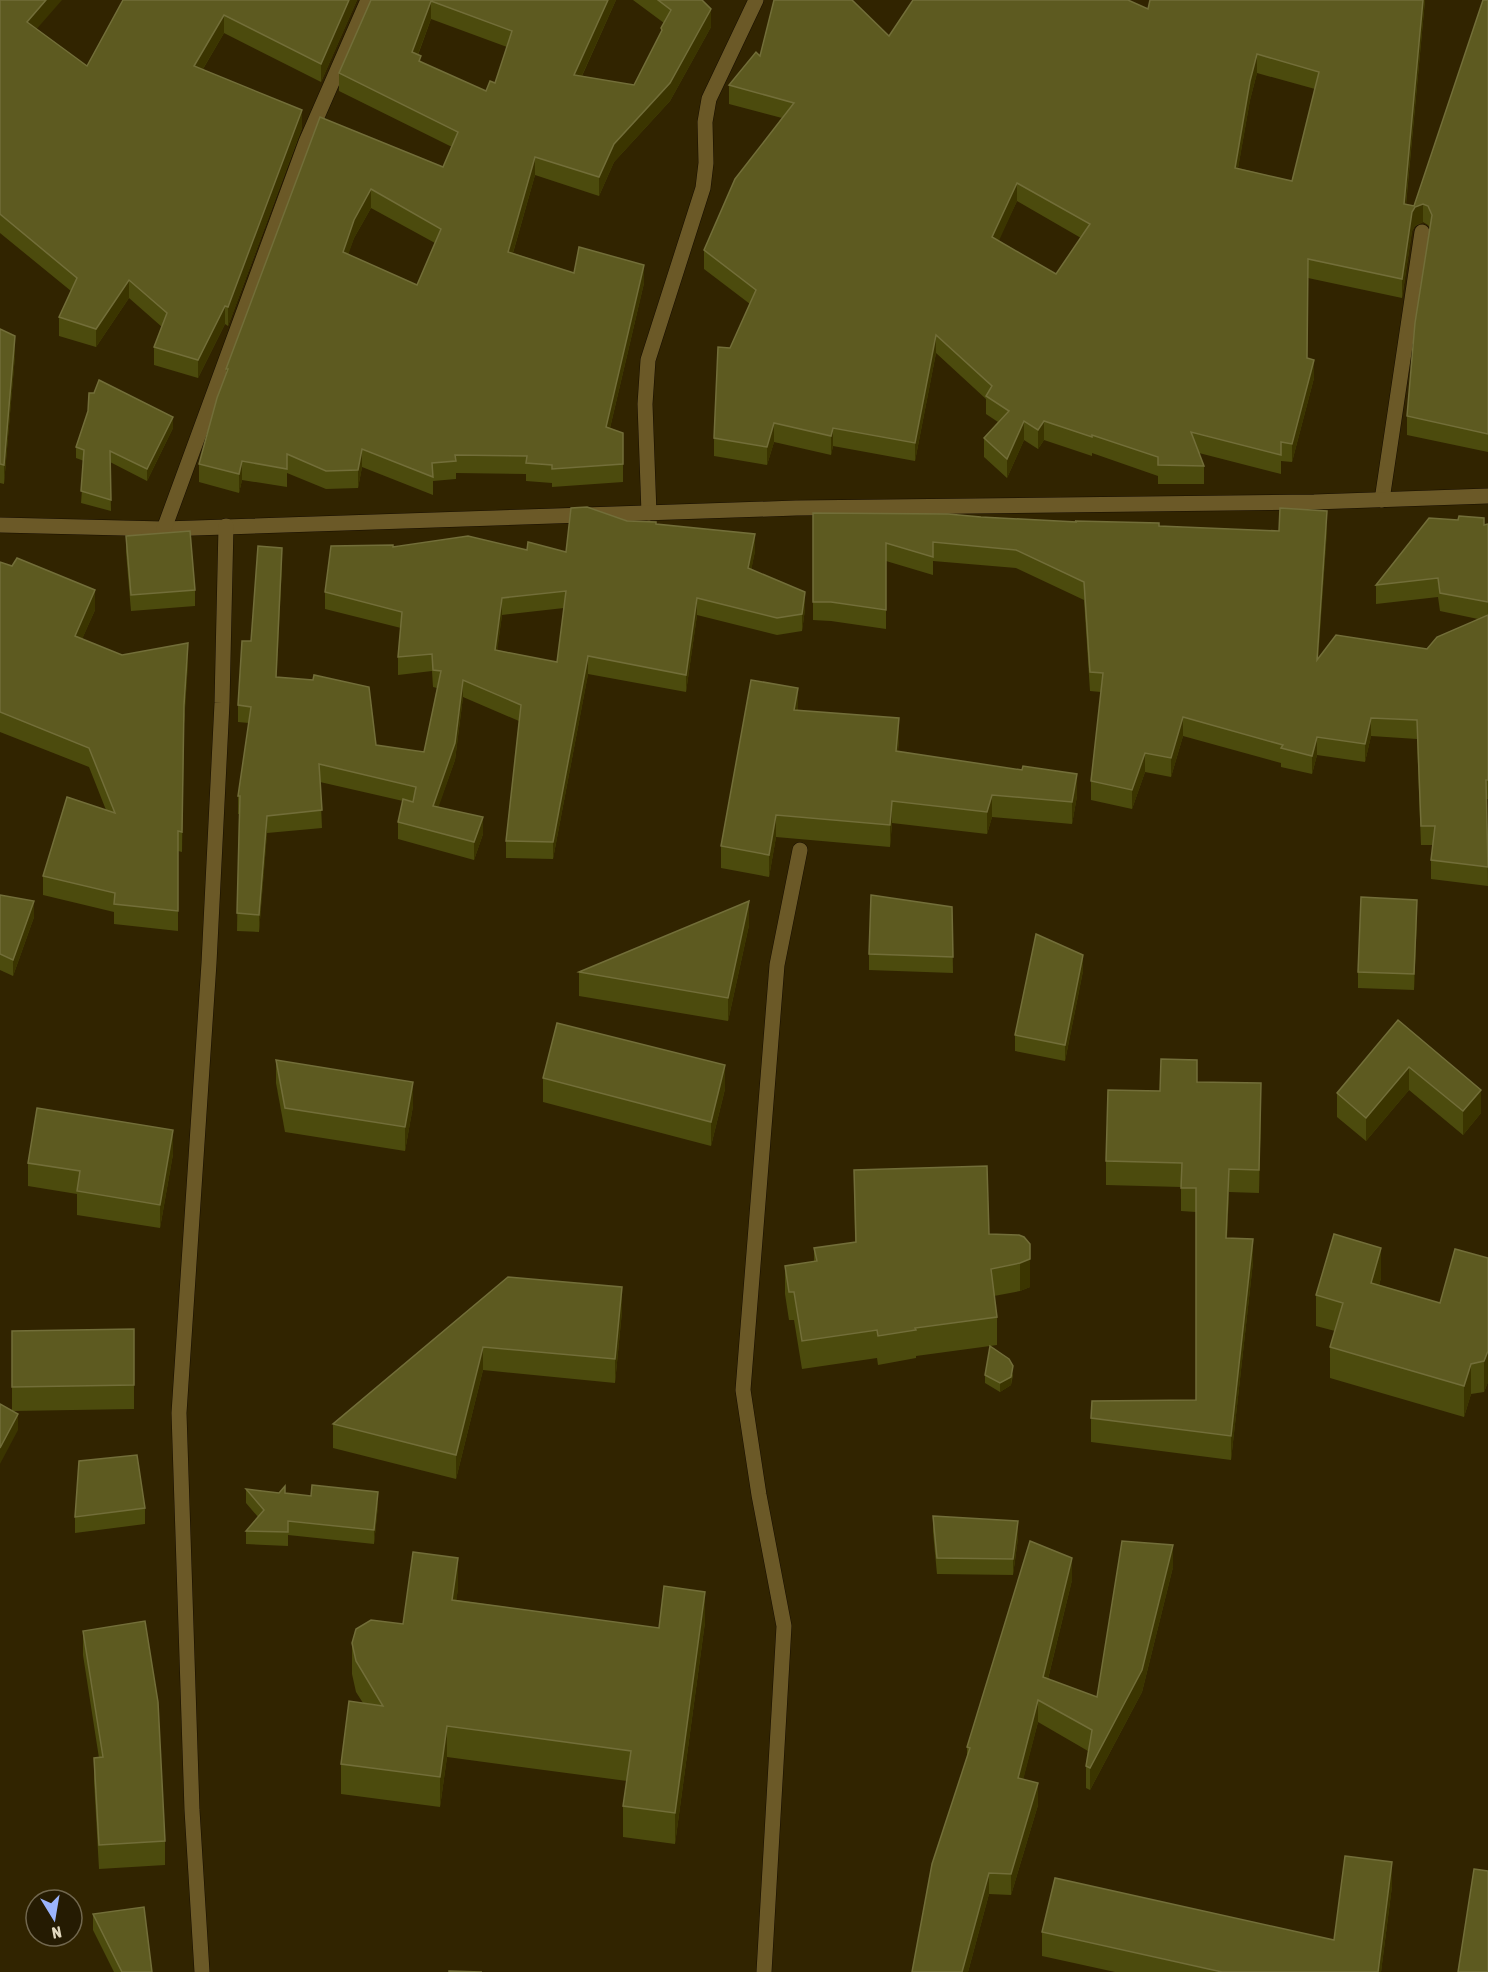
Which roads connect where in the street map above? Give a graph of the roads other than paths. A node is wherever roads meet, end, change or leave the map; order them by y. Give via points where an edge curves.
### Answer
1 (368, 0) edge
2 (756, 0) edge
3 (1422, 232) dead end
4 (1488, 496) edge
5 (1382, 500) junction
6 (649, 513) junction
7 (0, 525) edge
8 (226, 526) junction
9 (164, 529) junction
10 (800, 850) dead end
11 (202, 1972) edge
12 (764, 1972) edge

1 - 9 street via 306,142
2 - 6 street via 709,99 703,188 648,360 645,404
3 - 5 street
4 - 5 street
5 - 6 street
6 - 8 street
7 - 9 street
8 - 9 street
8 - 11 street via 209,963 179,1413 192,1810
10 - 12 street via 777,964 743,1390 784,1626

